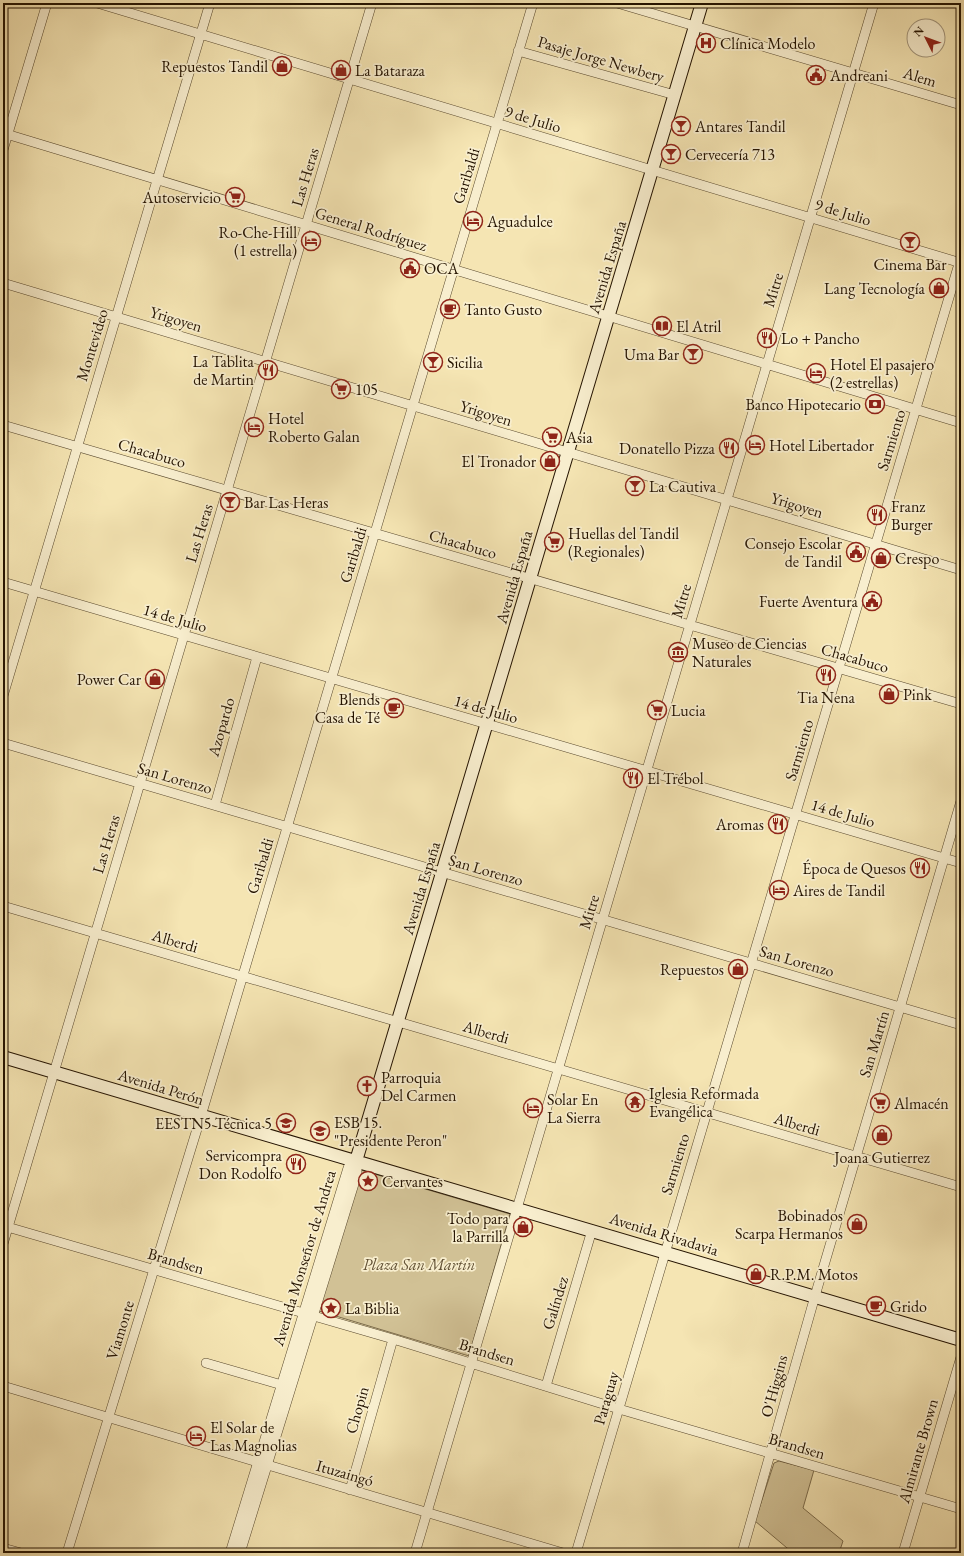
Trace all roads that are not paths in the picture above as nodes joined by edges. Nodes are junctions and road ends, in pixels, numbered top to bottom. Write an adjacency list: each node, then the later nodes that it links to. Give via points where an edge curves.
1 (47, 3): 17 (street)
2 (96, 3): 10 (street, 9 de Julio)
3 (210, 3): 10 (street, Montevideo)
4 (372, 3): 13 (street, Las Heras)
5 (533, 3): 11 (street, Garibaldi)
6 (617, 3): 9 (street, Alem)
7 (702, 3): 9 (main road, Avenida España)
8 (874, 3): 12 (street, Mitre)
9 (695, 26): 12 (street, Alem); 14 (main road, Avenida España)
10 (200, 34): 13 (street, 9 de Julio); 20 (street, Montevideo)
11 (518, 52): 14 (street, Pasaje Jorge Newbery); 16 (street, Garibaldi)
12 (853, 73): 15 (street, Alem); 21 (street, Mitre)
13 (349, 79): 16 (street, 9 de Julio); 22 (street, Las Heras)
14 (675, 95): 19 (main road, Avenida España)
15 (961, 105)
16 (497, 124): 19 (street, 9 de Julio); 24 (street, Garibaldi)
17 (5, 134): 18 (street); 20 (street, General Rodríguez)
18 (3, 150)
19 (652, 170): 21 (street, 9 de Julio); 26 (main road, Avenida España)
20 (157, 180): 22 (street, General Rodríguez); 27 (street, Montevideo)
21 (810, 218): 23 (street, 9 de Julio); 29 (street, Mitre)
22 (306, 225): 24 (street, General Rodríguez); 28 (street, Las Heras)
23 (960, 261): 31 (street, Sarmiento)
24 (453, 270): 26 (street, General Rodríguez); 30 (street, Garibaldi)
25 (3, 283): 27 (street, Yrigoyen)
26 (609, 316): 29 (street, General Rodríguez); 35 (main road, Avenida España)
27 (116, 317): 28 (street, Yrigoyen); 34 (street, Montevideo)
28 (266, 362): 30 (street, Yrigoyen); 36 (street, Las Heras)
29 (767, 364): 31 (street, General Rodríguez); 37 (street, Mitre)
30 (413, 406): 35 (street, Yrigoyen); 38 (street, Garibaldi)
31 (916, 409): 32 (street, General Rodríguez); 39 (street, Sarmiento)
32 (961, 423)
33 (3, 425): 34 (street, Chacabuco)
34 (77, 447): 36 (street, Chacabuco); 43 (street, Montevideo)
35 (567, 453): 37 (street, Yrigoyen); 41 (main road, Avenida España)
36 (227, 491): 38 (street, Chacabuco); 45 (street, Las Heras)
37 (726, 500): 39 (street, Yrigoyen); 44 (street, Mitre)
38 (375, 534): 41 (street, Chacabuco); 49 (street, Garibaldi)
39 (876, 544): 40 (street, Yrigoyen); 47 (street, Sarmiento)
40 (961, 570)
41 (530, 579): 44 (street, Chacabuco); 52 (main road, Avenida España)
42 (3, 582): 43 (street, 14 de Julio)
43 (34, 592): 45 (street, 14 de Julio); 48 (street, Montevideo)
44 (689, 625): 47 (street, Chacabuco); 54 (street, Mitre)
45 (184, 636): 46 (street, 14 de Julio); 55 (street, Las Heras)
46 (257, 657): 49 (street, 14 de Julio); 57 (street, Azopardo)
47 (838, 669): 51 (street, Chacabuco); 58 (street, Sarmiento)
48 (6, 670): 50 (street, Montevideo)
49 (332, 679): 52 (street, 14 de Julio); 59 (street, Garibaldi)
50 (3, 696)
51 (961, 704)
52 (487, 725): 54 (street, 14 de Julio); 62 (main road, Avenida España)
53 (3, 743): 55 (street, San Lorenzo)
54 (646, 771): 58 (street, 14 de Julio); 64 (street, Mitre)
55 (140, 783): 57 (street, San Lorenzo); 65 (street, Las Heras)
56 (961, 801): 60 (street, San Martín)
57 (214, 805): 59 (street, San Lorenzo)
58 (795, 815): 60 (street, 14 de Julio); 66 (street, Sarmiento)
59 (288, 827): 62 (street, San Lorenzo); 67 (street, Garibaldi)
60 (944, 858): 61 (street, 14 de Julio); 68 (street, San Martín)
61 (961, 863)
62 (443, 872): 64 (street, San Lorenzo); 69 (main road, Avenida España)
63 (3, 906): 65 (street, Alberdi)
64 (602, 920): 66 (street, San Lorenzo); 72 (street, Mitre)
65 (96, 933): 67 (street, Alberdi); 73 (street, Las Heras)
66 (751, 964): 68 (street, San Lorenzo); 74 (street, Sarmiento)
67 (243, 977): 69 (street, Alberdi); 75 (street, Garibaldi)
68 (900, 1007): 70 (street, San Lorenzo); 76 (street, San Martín)
69 (398, 1022): 72 (street, Alberdi); 77 (main road, Avenida España)
70 (961, 1025)
71 (3, 1057): 73 (main road, Avenida Perón)
72 (558, 1069): 74 (street, Alberdi); 79 (street, Mitre)
73 (55, 1073): 75 (main road, Avenida Perón); 80 (street, Las Heras)
74 (706, 1113): 76 (street, Alberdi); 83 (street, Sarmiento)
75 (201, 1116): 77 (main road, Avenida Perón); 84 (street, Viamonte)
76 (856, 1156): 78 (street, Alberdi); 85 (street, San Martín)
77 (356, 1161): 79 (main road, Avenida Rivadavia); 86 (street, Avenida Monseñor de Andrea, via 349,1168)
78 (961, 1188)
79 (516, 1207): 81 (main road, Avenida Rivadavia); 91 (street, Mitre)
80 (6, 1226): 82 (street, Las Heras); 84 (street, Brandsen)
81 (592, 1230): 83 (main road, Avenida Rivadavia); 94 (street, Galíndez)
82 (3, 1244)
83 (665, 1252): 85 (main road, Avenida Rivadavia); 95 (street, Paraguay)
84 (154, 1270): 86 (street, Brandsen); 96 (street, Viamonte)
85 (815, 1296): 88 (main road, Avenida Rivadavia); 97 (street, O'Higgins)
86 (308, 1315): 87 (street, Brandsen); 92 (street, Avenida Monseñor de Andrea); 98 (street, Avenida Monseñor de Andrea)
87 (393, 1339): 91 (street, Brandsen); 99 (street, Chopin)
88 (961, 1340)
89 (961, 1357): 100 (street, Almirante Brown)
90 (206, 1363): 92 (street)
91 (472, 1363): 94 (street, Brandsen); 102 (street, Mitre)
92 (282, 1385): 98 (street, Avenida Monseñor de Andrea)
93 (3, 1386): 96 (street, Ituzaingó)
94 (546, 1386): 95 (street, Brandsen)
95 (619, 1409): 97 (street, Brandsen); 110 (street, Paraguay)
96 (109, 1418): 98 (street, Ituzaingó); 105 (street, Viamonte)
97 (771, 1454): 100 (street, Brandsen); 111 (street, O'Higgins)
98 (262, 1464): 99 (street, Ituzaingó); 106 (street, Avenida Monseñor de Andrea); 107 (street, Avenida Monseñor de Andrea)
99 (350, 1490): 102 (street, Ituzaingó)
100 (920, 1497): 101 (street, Brandsen); 112 (street, Almirante Brown)
101 (961, 1509)
102 (428, 1513): 108 (street, Mitre); 109 (street, Ituzaingó)
103 (3, 1548): 104 (street)
104 (21, 1553)
105 (67, 1553)
106 (231, 1553)
107 (239, 1553)
108 (415, 1553)
109 (564, 1553)
110 (576, 1553)
111 (742, 1553)
112 (903, 1553)

